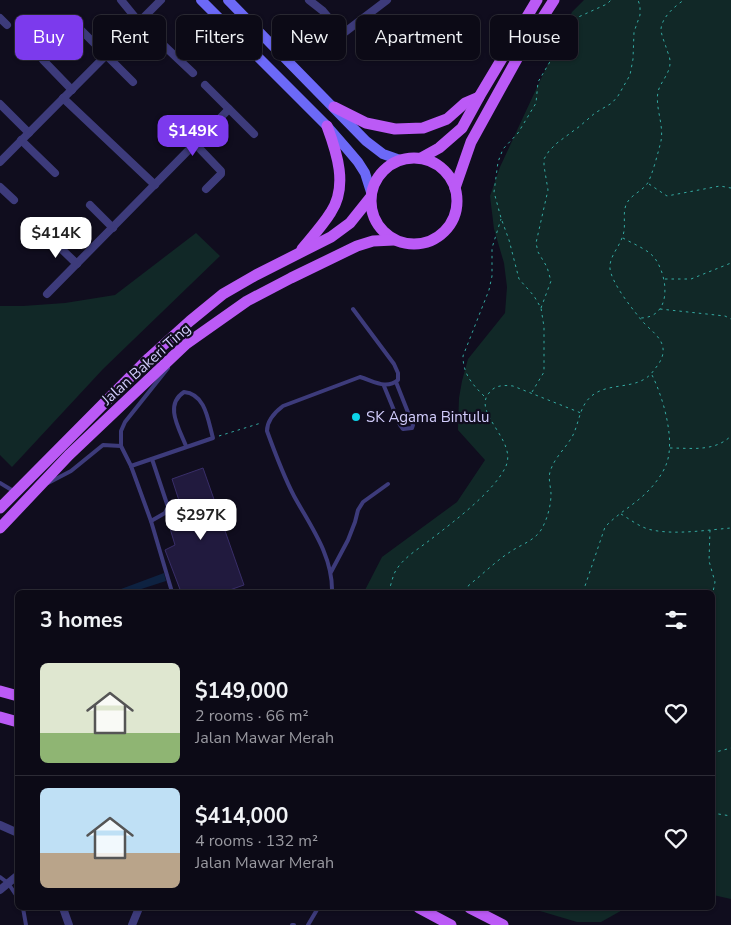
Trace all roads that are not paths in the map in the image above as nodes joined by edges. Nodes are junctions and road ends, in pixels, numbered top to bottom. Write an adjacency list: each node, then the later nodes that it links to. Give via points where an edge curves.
1 (121, 0): 9 (street)
2 (160, 0): 10 (street)
3 (201, 0): 29 (main road)
4 (228, 0): 26 (main road)
5 (309, 0): 6 (street, via 345,32)
6 (387, 0)
7 (537, 0): 23 (main road)
8 (554, 0): 40 (main road, via 523,48 471,142)
9 (133, 15)
10 (146, 15)
11 (0, 18): 12 (street)
12 (7, 25)
13 (83, 32): 14 (street)
14 (93, 42)
15 (166, 48): 19 (street)
16 (43, 60): 22 (street)
17 (101, 60): 22 (street)
18 (111, 60): 20 (street)
19 (193, 73)
20 (133, 82)
21 (205, 85): 27 (street)
22 (72, 90): 24 (street)
23 (479, 97): 26 (main road, via 464,103 447,119 423,128 395,129 366,123); 34 (main road, via 462,128 439,148)
24 (63, 98): 30 (street); 38 (street)
25 (0, 104): 30 (street)
26 (334, 107): 35 (main road, via 366,141 383,154)
27 (229, 110): 31 (street); 33 (street)
28 (178, 126): 33 (street)
29 (327, 126): 42 (main road, via 365,173); 48 (main road, via 340,167 339,192 332,211)
30 (29, 132): 32 (street)
31 (254, 134)
32 (22, 140): 36 (street); 37 (street)
33 (196, 144): 38 (street); 41 (street, via 221,171)
34 (421, 158): 35 (main road); 40 (main road, via 442,168)
35 (400, 160): 42 (main road, via 381,172)
36 (0, 162)
37 (55, 173)
38 (155, 185): 45 (street)
39 (0, 187): 43 (street)
40 (455, 188): 47 (main road, via 454,217 436,239 422,244)
41 (206, 189)
42 (370, 195): 47 (main road, via 375,223); 48 (main road, Jalan Bakeri Ting, via 350,223)
43 (14, 200)
44 (90, 205): 45 (street)
45 (113, 228): 49 (street)
46 (51, 239): 49 (street)
47 (394, 240): 52 (main road, Jalan Bakeri Ting, via 357,246 291,278 247,301)
48 (297, 254): 62 (main road, Jalan Bakeri Ting, via 223,294 190,321)
49 (77, 264): 50 (street)
50 (47, 294)
51 (353, 309): 53 (lane, via 394,364 398,374)
52 (186, 344): 55 (lane, via 125,422); 61 (main road, Jalan Bakeri Ting)
53 (396, 382): 54 (lane); 54 (lane, via 413,424 408,430 400,425)
54 (384, 386): 66 (lane, via 360,377 283,406 269,421 267,431 287,482 320,541)
55 (121, 446): 58 (lane); 61 (lane, via 103,444 71,471)
56 (186, 446): 56 (lane, via 173,404 184,392 190,392 201,402 213,438); 57 (lane)
57 (152, 459): 58 (lane); 64 (lane, via 168,507 165,513)
58 (131, 466): 64 (lane)
59 (0, 484): 62 (lane)
60 (388, 484): 66 (lane, via 362,502 348,540)
61 (36, 489): 65 (main road, Jalan Bakeri Ting)
62 (15, 492): 63 (main road, Jalan Bakeri Ting)
63 (0, 508)
64 (151, 521): 67 (lane)
65 (0, 528)
66 (331, 572): 68 (lane)
67 (171, 590)
68 (332, 590)
69 (0, 691): 70 (main road)
70 (15, 695)
71 (0, 717): 72 (main road)
72 (15, 721)
73 (0, 825): 74 (street)
74 (15, 832)
75 (0, 877): 77 (lane)
76 (15, 877): 77 (street)
77 (8, 883): 78 (street); 79 (lane)
78 (0, 890)
79 (15, 894)
80 (22, 910): 86 (lane)
81 (64, 910): 87 (street)
82 (138, 910): 88 (street)
83 (317, 910): 89 (lane)
84 (423, 910): 90 (main road)
85 (474, 910): 91 (main road)
86 (26, 925)
87 (69, 925)
88 (132, 925)
89 (308, 925)
90 (451, 925)
91 (503, 925)

